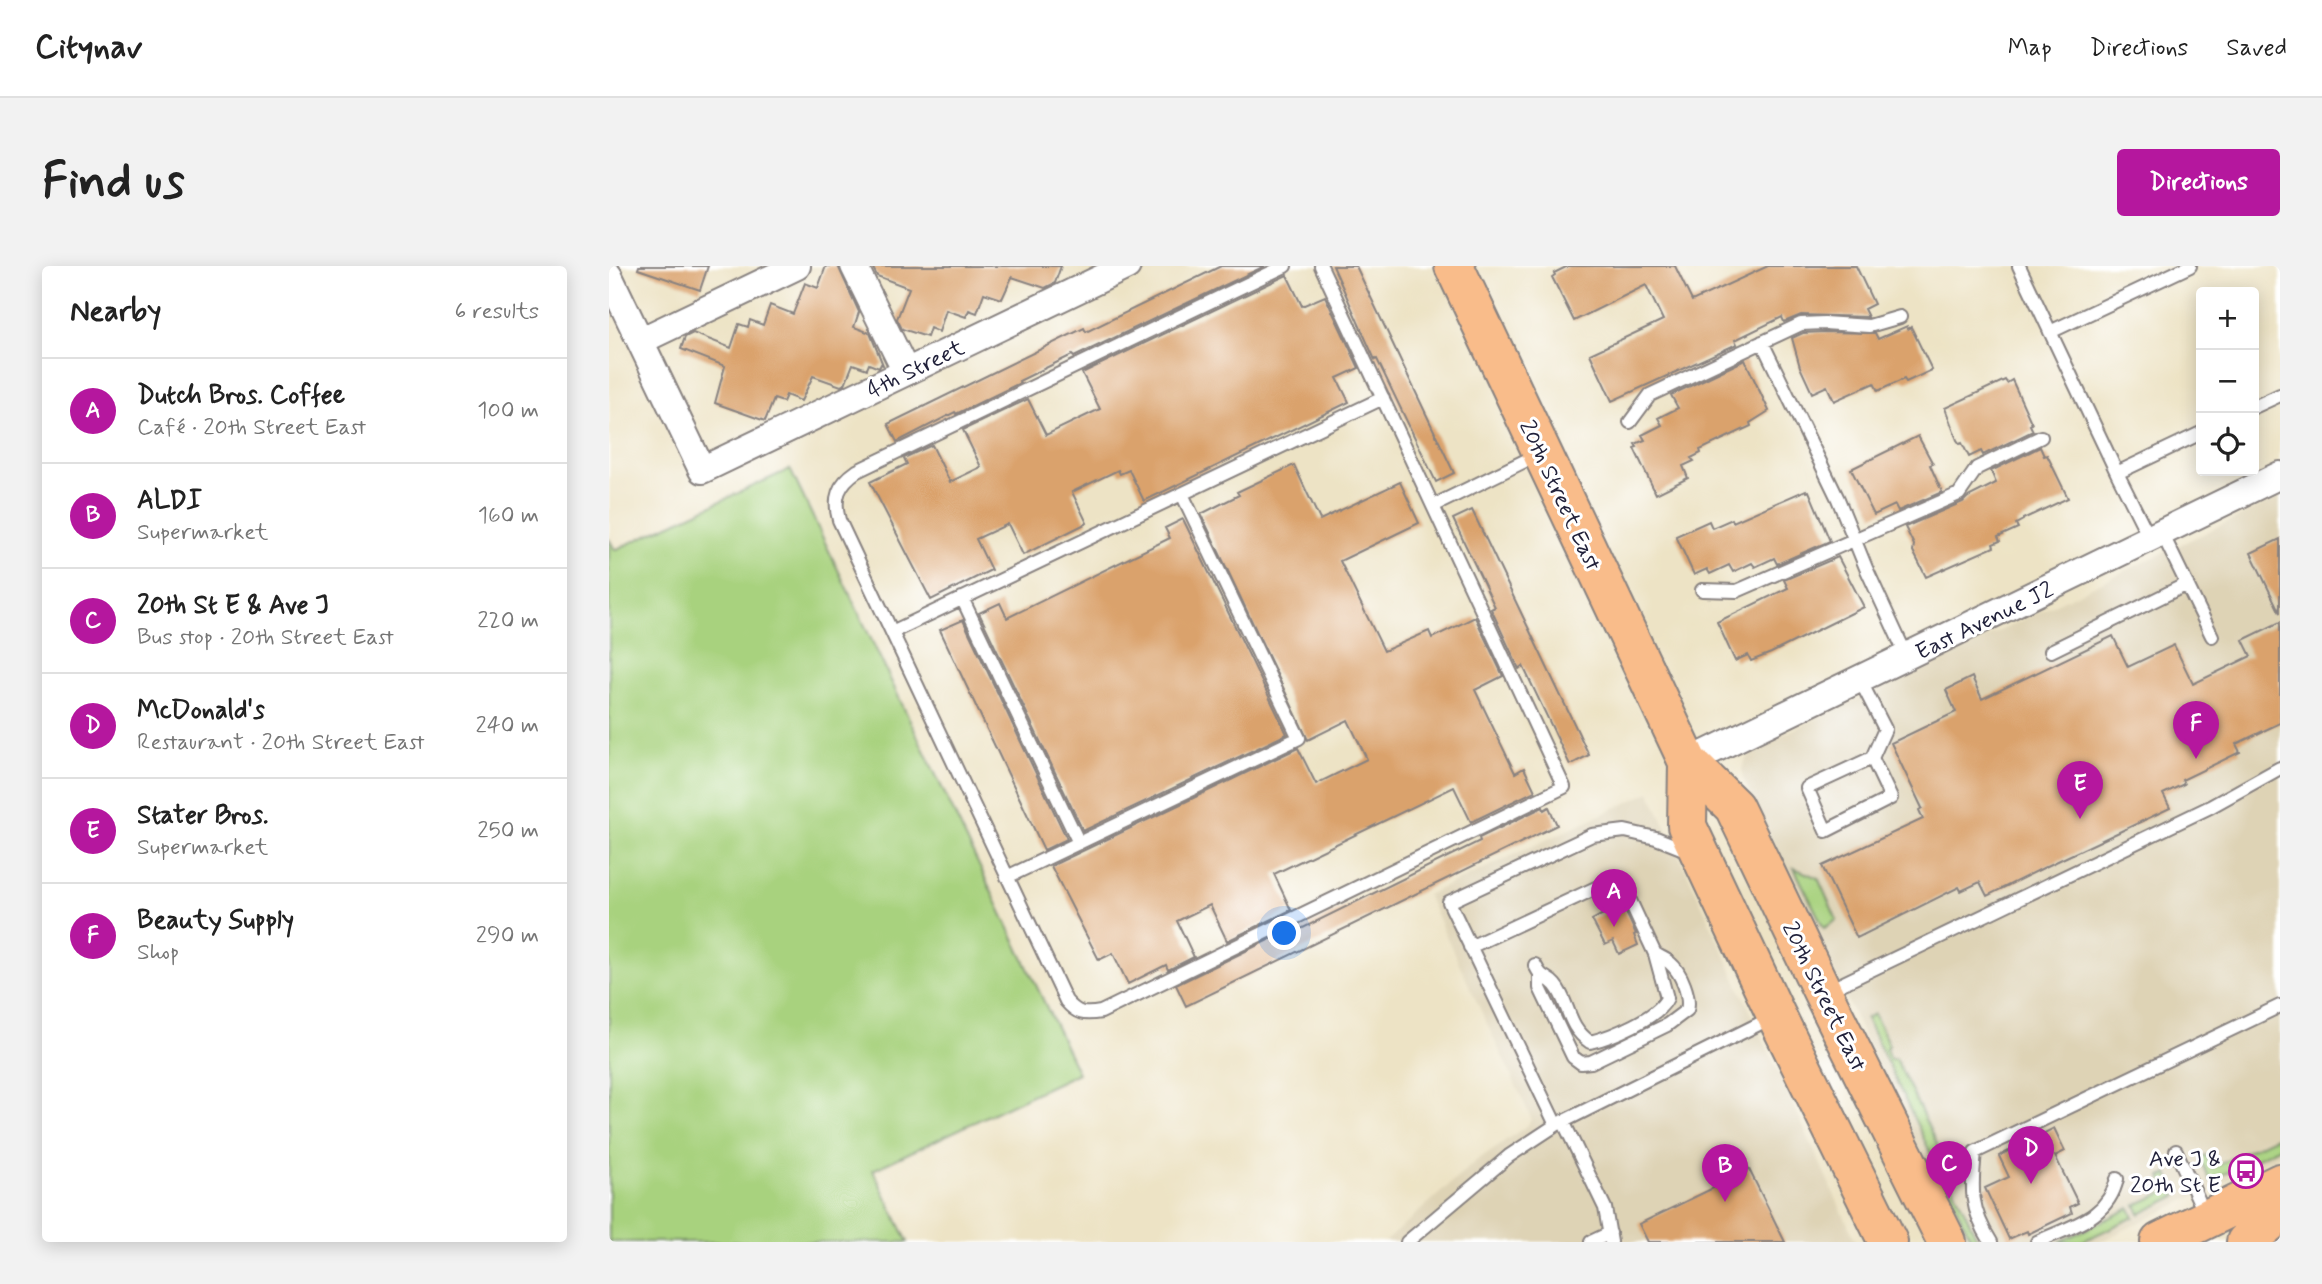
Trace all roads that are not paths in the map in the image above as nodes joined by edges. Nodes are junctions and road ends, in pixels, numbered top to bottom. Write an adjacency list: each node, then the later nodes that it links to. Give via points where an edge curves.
1 (797, 266): 12 (street)
2 (854, 266): 14 (street)
3 (1127, 266): 14 (street, 4th Street)
4 (1285, 266): 31 (lane, via 847,478 836,494 839,520)
5 (1321, 266): 16 (lane)
6 (1454, 266): 21 (main road, 20th Street East)
7 (2019, 266): 11 (lane)
8 (2190, 266): 11 (lane)
9 (609, 276): 12 (street)
10 (1900, 317): 13 (lane, via 1869,326 1801,324)
11 (2050, 332): 22 (lane)
12 (640, 341): 14 (street, 4th Street, via 702,470)
13 (1762, 342): 18 (lane, via 1650,395); 27 (lane)
14 (906, 372)
15 (2280, 395): 17 (lane)
16 (1383, 398): 24 (lane); 25 (lane)
17 (2259, 405)
18 (1630, 422)
19 (2196, 434): 22 (lane)
20 (2041, 437): 27 (lane, via 1977,468 1959,494)
21 (1541, 453): 25 (lane); 37 (main road, 20th Street East)
22 (2117, 473): 26 (lane)
23 (2280, 475): 26 (street, East Avenue J2)
24 (1182, 494): 30 (lane); 39 (lane, via 1299,738)
25 (1433, 506): 41 (lane, via 1564,787 1101,1012 1075,1011 1066,1001)
26 (2156, 536): 28 (lane); 34 (street, East Avenue J2)
27 (1854, 540): 29 (lane, via 1737,591); 34 (lane)
28 (2187, 584): 32 (lane); 33 (lane)
29 (1702, 590)
30 (961, 598): 31 (lane); 39 (lane)
31 (892, 632): 41 (lane)
32 (2212, 636)
33 (2051, 651)
34 (1907, 657): 35 (street, East Avenue J2)
35 (1860, 680): 36 (lane, via 1885,729); 37 (street, East Avenue J2)
36 (1872, 758): 36 (lane, via 1807,789 1826,831 1891,798)
37 (1688, 762): 40 (main road, 20th Street East, via 1687,826); 44 (main road, 20th Street East, via 1734,807)
38 (2280, 768): 44 (lane, via 2210,807)
39 (1079, 843): 41 (lane)
40 (1705, 866): 42 (lane, via 1656,838 1625,831 1592,835 1449,902); 44 (main road, via 1739,891 1787,982 1803,992); 46 (main road, 20th Street East)
41 (1007, 877)
42 (1470, 947): 43 (lane, via 1612,884 1627,894); 47 (lane)
43 (1655, 954): 43 (lane, via 1667,991 1663,1007 1590,1042 1575,1027 1554,985 1538,970 1540,988 1573,1057 1581,1063 1667,1026 1687,1010 1688,995 1678,974)
44 (1823, 993): 58 (main road, 20th Street East)
45 (2280, 1006): 59 (lane, via 1975,1152 1971,1188)
46 (1776, 1016): 47 (lane); 57 (main road, 20th Street East)
47 (1560, 1123): 54 (lane, via 1605,1208); 55 (lane, via 1509,1156)
48 (2176, 1151): 52 (lane)
49 (2117, 1179): 60 (lane, via 2112,1198 2102,1210)
50 (2280, 1183): 52 (main road)
51 (2280, 1213): 62 (main road)
52 (2207, 1219): 61 (main road)
53 (2280, 1227): 62 (main road)
54 (1610, 1238): 56 (lane)
55 (1407, 1242)
56 (1591, 1242)
57 (1888, 1242)
58 (1947, 1242)
59 (1991, 1242)
60 (2038, 1242)
61 (2161, 1242)
62 (2247, 1242)

